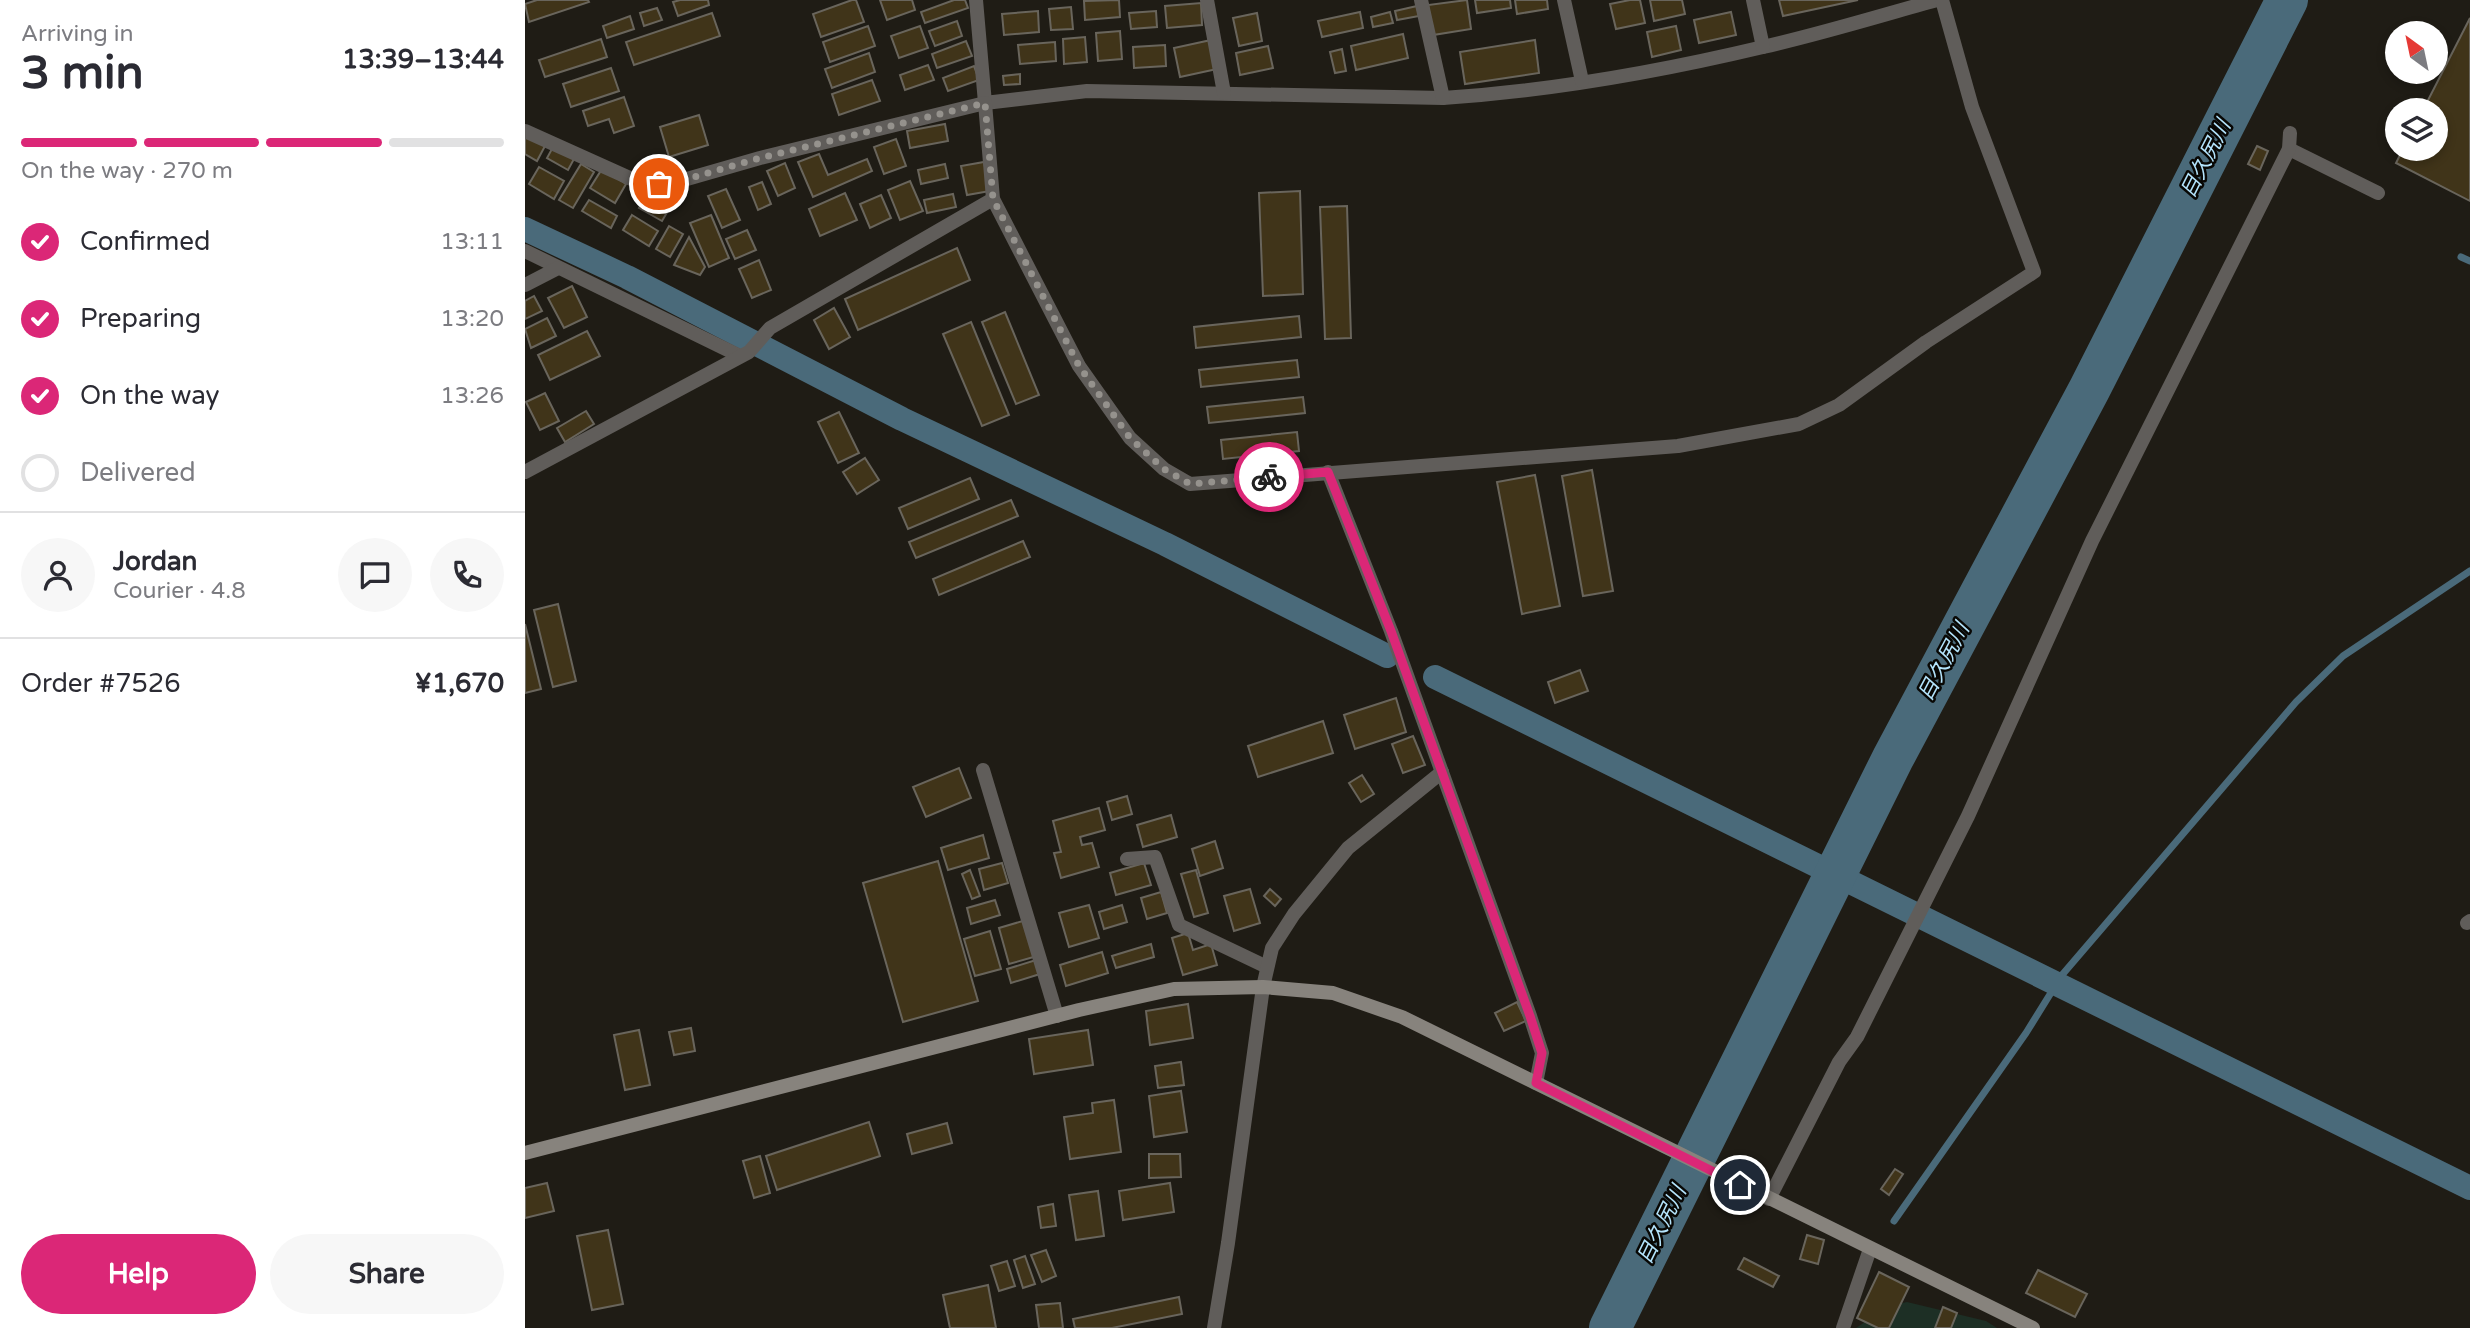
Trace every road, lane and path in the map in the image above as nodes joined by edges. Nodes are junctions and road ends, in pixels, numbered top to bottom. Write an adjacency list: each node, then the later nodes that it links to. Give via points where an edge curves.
1 (976, 0): 11 (street)
2 (1207, 0): 9 (street)
3 (1421, 0): 10 (street)
4 (1564, 0): 8 (street)
5 (1753, 0): 7 (street)
6 (1939, 0): 7 (street); 22 (street, via 1972,107 2034,272 1839,405 1799,424 1678,446)
7 (1763, 47): 8 (street)
8 (1582, 81): 10 (street)
9 (1224, 93): 10 (street); 11 (street, via 1087,91)
10 (1443, 99)
11 (985, 103): 12 (street, via 673,183 645,185); 16 (street)
12 (525, 131)
13 (2290, 133): 14 (street)
14 (2289, 149): 15 (street); 31 (street, via 2092,541 1968,816 1863,1023)
15 (2378, 193)
16 (993, 199): 20 (street, via 770,328); 22 (street, via 1079,366 1130,438 1164,469 1190,484)
17 (525, 251): 18 (street)
18 (558, 268): 19 (street); 20 (street)
19 (525, 285)
20 (744, 354): 21 (street)
21 (525, 472)
22 (1328, 472): 24 (street)
23 (982, 770): 28 (street)
24 (1442, 772): 26 (street, via 1348,848 1272,948); 29 (street, via 1542,1053)
25 (1126, 859): 26 (street, via 1155,857 1179,925)
26 (1267, 967): 27 (street)
27 (1263, 986): 28 (street, via 1174,989); 29 (street, via 1333,993 1402,1017); 33 (street)
28 (1057, 1016): 30 (street)
29 (1536, 1083): 31 (street)
30 (525, 1153)
31 (1765, 1197): 32 (street)
32 (1870, 1249): 34 (street); 35 (street)
33 (1214, 1328)
34 (1843, 1328)
35 (2033, 1328)

